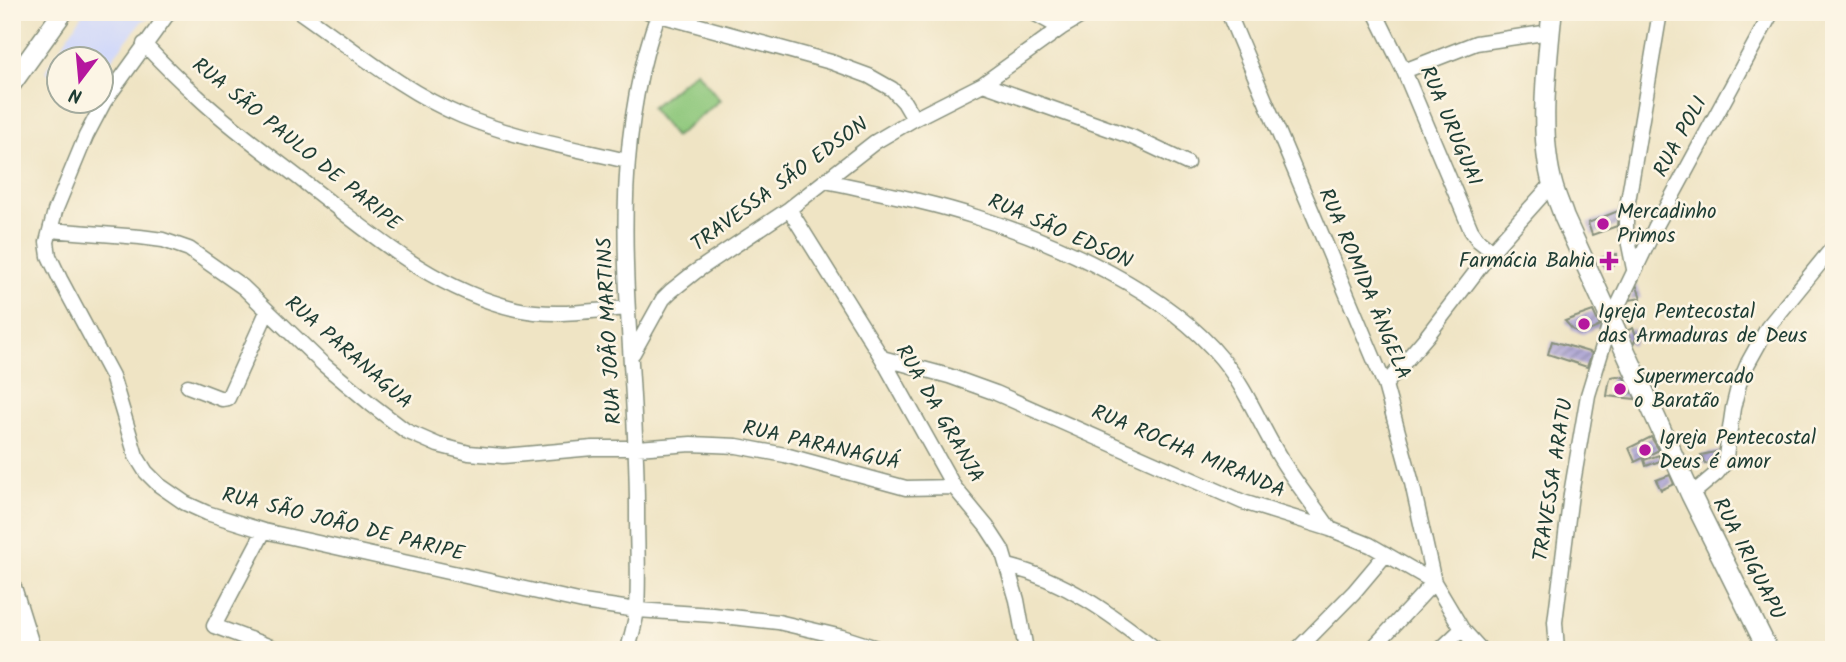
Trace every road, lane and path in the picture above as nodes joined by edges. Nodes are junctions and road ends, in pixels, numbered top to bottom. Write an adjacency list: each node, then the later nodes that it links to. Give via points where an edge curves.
1 (63, 12): 15 (main road)
2 (169, 12): 13 (street)
3 (300, 12): 18 (street, via 426,98 461,116)
4 (1032, 12): 12 (street)
5 (1088, 12): 12 (street, TRAVESSA SÃO EDSON)
6 (1228, 12): 32 (street, RUA ROMIDA ÂNGELA)
7 (1376, 12): 14 (street, RUA URUGUAI)
8 (1660, 12): 26 (street, via 1627,203)
9 (1772, 12): 26 (street, RUA POLI)
10 (655, 13): 17 (street, via 869,76 892,89); 18 (street, RUA JOÃO MARTINS, via 634,102)
11 (1551, 22): 14 (street, via 1476,43); 21 (main road, RUA IRIGUAPU, via 1546,140)
12 (1061, 28): 16 (street, TRAVESSA SÃO EDSON)
13 (144, 44): 23 (street, via 86,136); 27 (street, RUA SÃO PAULO DE PARIPE, via 242,134 429,275 471,296 519,310 560,313)
14 (1404, 71): 25 (street, RUA URUGUAI, via 1471,230)
15 (12, 83)
16 (983, 84): 17 (street, TRAVESSA SÃO EDSON); 19 (street, via 1132,137)
17 (914, 119): 20 (street, TRAVESSA SÃO EDSON, via 875,142)
18 (627, 162): 27 (street, RUA JOÃO MARTINS)
19 (1187, 163)
20 (826, 181): 22 (street, TRAVESSA SÃO EDSON); 37 (street, RUA SÃO EDSON, via 977,217 1089,263 1150,297 1221,358 1283,463)
21 (1552, 184): 25 (street); 29 (main road, RUA IRIGUAPU)
22 (789, 209): 30 (street, TRAVESSA SÃO EDSON, via 671,291); 31 (street, RUA DA GRANJA)
23 (50, 230): 28 (street, RUA PARANAGUA, via 163,240 189,249 243,287); 38 (street, RUA SÃO JOÃO DE PARIPE, via 49,256 112,376 136,456 146,472 185,503)
24 (1834, 246): 36 (street, via 1768,327 1740,384 1725,463)
25 (1492, 251): 32 (street)
26 (1633, 269): 29 (street, RUA POLI)
27 (627, 308): 30 (street, RUA JOÃO MARTINS)
28 (268, 312): 33 (street, via 228,398); 34 (street, RUA PARANAGUA, via 372,405 406,430 438,445 503,456)
29 (1611, 320): 36 (main road, RUA IRIGUAPU); 55 (street, TRAVESSA ARATU, via 1588,395 1571,494 1555,622)
30 (632, 354): 34 (street, RUA JOÃO MARTINS)
31 (883, 358): 35 (street, RUA DA GRANJA); 37 (street, RUA ROCHA MIRANDA, via 985,389 1243,502)
32 (1385, 385): 41 (street, RUA ROMIDA ÂNGELA)
33 (188, 386)
34 (638, 448): 35 (street, RUA PARANAGUÁ, via 737,446 906,488); 43 (street, RUA JOÃO MARTINS)
35 (954, 487): 40 (street, RUA DA GRANJA, via 987,527)
36 (1691, 495): 56 (main road, RUA IRIGUAPU)
37 (1331, 529): 39 (street, RUA ROCHA MIRANDA)
38 (264, 531): 43 (street, RUA SÃO JOÃO DE PARIPE, via 481,581); 46 (street, via 214,626)
39 (1386, 554): 41 (street, RUA ROCHA MIRANDA); 51 (street)
40 (1008, 566): 49 (street, RUA DA GRANJA); 50 (street, via 1071,589)
41 (1434, 582): 44 (street, RUA ROCHA MIRANDA); 52 (street)
42 (12, 589): 45 (main road)
43 (637, 610): 47 (street, RUA JOÃO MARTINS); 48 (street, RUA SÃO JOÃO DE PARIPE, via 778,622)
44 (1462, 629): 53 (street); 54 (street, RUA ROCHA MIRANDA)
45 (31, 650)
46 (279, 650)
47 (628, 650)
48 (883, 650)
49 (1026, 650)
50 (1157, 650)
51 (1297, 650)
52 (1371, 650)
53 (1440, 650)
54 (1480, 650)
55 (1557, 650)
56 (1768, 650)

